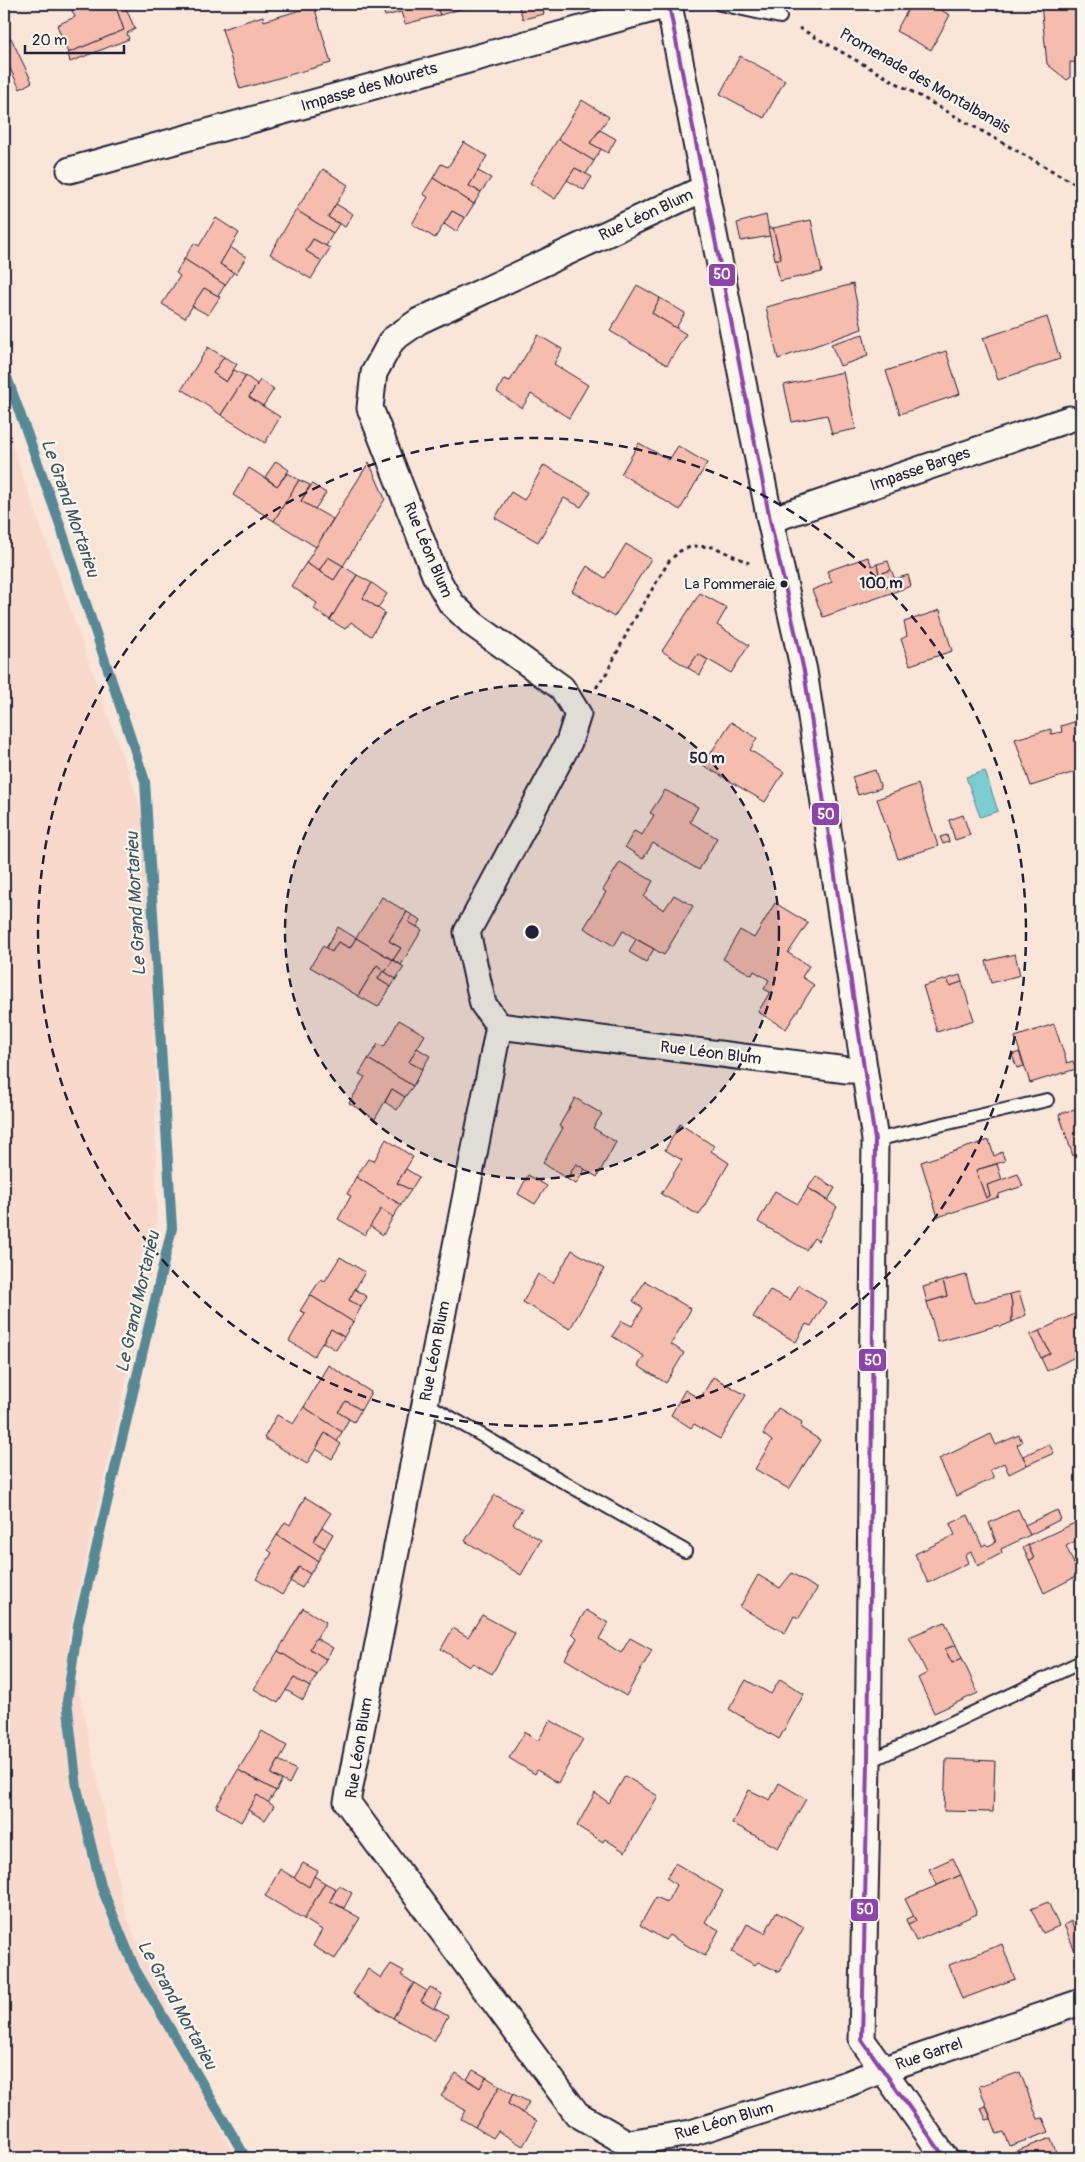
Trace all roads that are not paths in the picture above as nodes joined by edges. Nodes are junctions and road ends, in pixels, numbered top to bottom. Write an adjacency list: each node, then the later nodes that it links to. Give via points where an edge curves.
1 (670, 4): 4 (street, Impasse des Mourets); 5 (street, Rue Garrel)
2 (720, 4): 3 (lane)
3 (780, 17)
4 (70, 170)
5 (705, 188): 7 (street, Rue Garrel); 8 (street, Rue Léon Blum, via 419,321 392,340 374,373 370,408 435,574 450,603 473,624 562,688 578,714 569,742 467,932 483,1004)
6 (1069, 419): 7 (street, Impasse Barges)
7 (770, 520): 9 (street, Rue Garrel, via 804,671)
8 (499, 1026): 9 (street, Rue Léon Blum); 12 (street, Rue Léon Blum)
9 (864, 1070): 11 (street, Rue Garrel)
10 (1047, 1100): 11 (lane)
11 (875, 1140): 15 (street, Rue Garrel)
12 (425, 1403): 13 (lane); 17 (street, Rue Léon Blum, via 347,1802 577,2114 627,2143 691,2133 848,2084)
13 (685, 1551)
14 (1081, 1662): 15 (lane)
15 (868, 1762): 17 (street, Rue Garrel, via 862,2040)
16 (1081, 2002): 17 (street, Rue Garrel)
17 (882, 2070): 18 (street)
18 (945, 2158)

